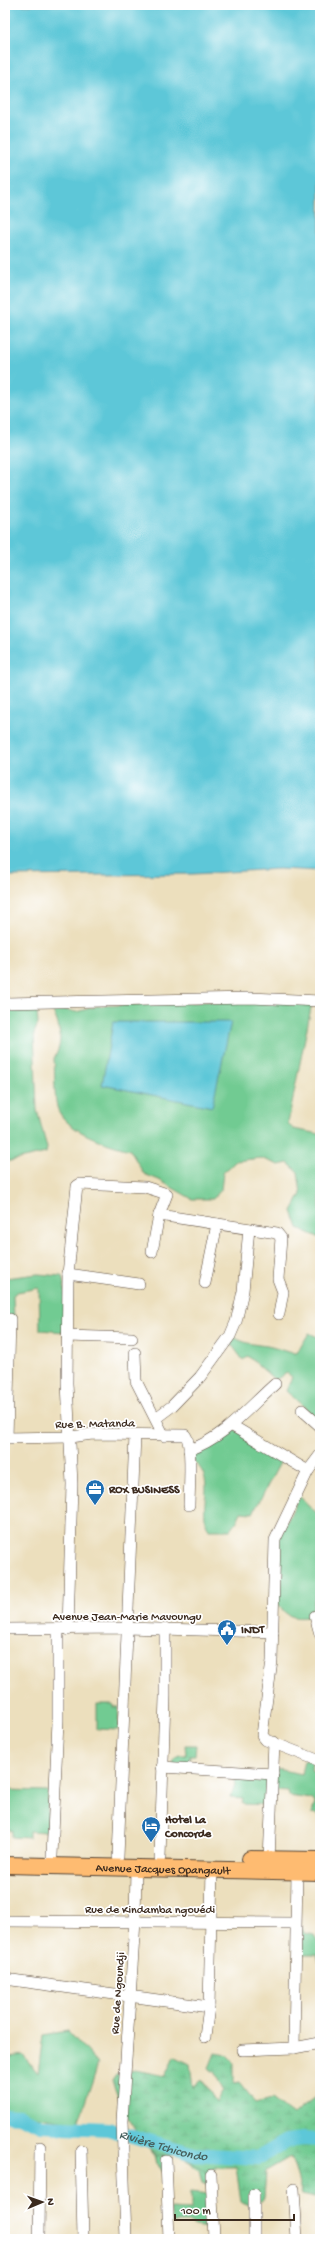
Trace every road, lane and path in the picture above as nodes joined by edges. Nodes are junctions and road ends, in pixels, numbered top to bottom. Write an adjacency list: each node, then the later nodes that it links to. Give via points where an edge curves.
1 (320, 1001): 2 (street, via 250,998)
2 (5, 1003)
3 (159, 1215): 4 (street); 6 (street); 7 (street, via 167,1194 145,1187 80,1184 77,1186)
4 (217, 1224): 5 (street); 8 (street)
5 (249, 1229): 10 (street, via 279,1235 278,1279 284,1292); 17 (street, via 243,1291 230,1336 200,1377 172,1406)
6 (152, 1252)
7 (68, 1274): 9 (street); 12 (street)
8 (205, 1283)
9 (139, 1284)
10 (279, 1314)
11 (10, 1319): 23 (street)
12 (67, 1336): 13 (street); 22 (street)
13 (132, 1338)
14 (135, 1353): 17 (street, via 136,1381)
15 (276, 1384): 18 (street)
16 (302, 1410): 19 (street)
17 (156, 1418): 21 (street)
18 (231, 1425): 24 (street, via 205,1444); 26 (street)
19 (320, 1426)
20 (135, 1435): 21 (street, Rue B. Matanda); 22 (street, Rue B. Matanda, via 92,1434); 29 (street)
21 (164, 1436): 24 (street, Rue B. Matanda, via 185,1435)
22 (71, 1437): 23 (street, Rue B. Matanda); 32 (street)
23 (6, 1438)
24 (189, 1450): 27 (street)
25 (320, 1455): 26 (street)
26 (308, 1472): 33 (street, via 276,1533)
27 (189, 1505)
28 (315, 1616): 34 (street)
29 (125, 1628): 30 (street, Avenue Jean-Marie Mavoungu); 32 (street, Avenue Jean-Marie Mavoungu); 41 (street)
30 (165, 1628): 33 (street, Avenue Jean-Marie Mavoungu); 37 (street)
31 (5, 1629): 32 (street, Avenue Jean-Marie Mavoungu)
32 (63, 1630): 40 (street)
33 (273, 1632): 35 (street, via 262,1735 266,1740)
34 (320, 1634)
35 (274, 1742): 36 (street); 38 (street)
36 (320, 1760)
37 (162, 1767): 38 (street); 42 (street)
38 (274, 1774): 43 (street)
39 (5, 1854): 40 (highway, Avenue Jacques Opangault)
40 (52, 1856): 41 (highway, Avenue Jacques Opangault)
41 (118, 1857): 42 (highway, Avenue Jacques Opangault)
42 (160, 1858): 43 (highway, Avenue Jacques Opangault)
43 (269, 1860): 44 (highway, Avenue Jacques Opangault)
44 (320, 1860)
45 (5, 1865): 46 (highway, Avenue Jacques Opangault)
46 (136, 1867): 47 (highway, Avenue Jacques Opangault); 51 (street, Rue de Ngoundji)
47 (212, 1869): 48 (highway, Avenue Jacques Opangault); 52 (street)
48 (297, 1872): 49 (highway, Avenue Jacques Opangault); 53 (street)
49 (320, 1872)
50 (5, 1921): 51 (street, Rue de Kindamba ngouédi)
51 (135, 1921): 52 (street, Rue de Kindamba ngouédi); 55 (street, Rue de Ngoundji)
52 (211, 1922): 53 (street, Rue de Kindamba ngouédi); 56 (street)
53 (296, 1923): 59 (street)
54 (5, 1979): 55 (street)
55 (129, 1998): 56 (street); 69 (street, Rue de Ngoundji, via 122,2121)
56 (208, 2007): 57 (street)
57 (205, 2037)
58 (320, 2043): 59 (street)
59 (294, 2048): 60 (street)
60 (242, 2050)
61 (40, 2147): 67 (street)
62 (81, 2150): 68 (street)
63 (166, 2160): 70 (street)
64 (212, 2175): 71 (street)
65 (294, 2189): 73 (street)
66 (254, 2194): 72 (street)
67 (39, 2239)
68 (83, 2239)
69 (126, 2239)
70 (169, 2239)
71 (214, 2239)
72 (254, 2239)
73 (297, 2239)

